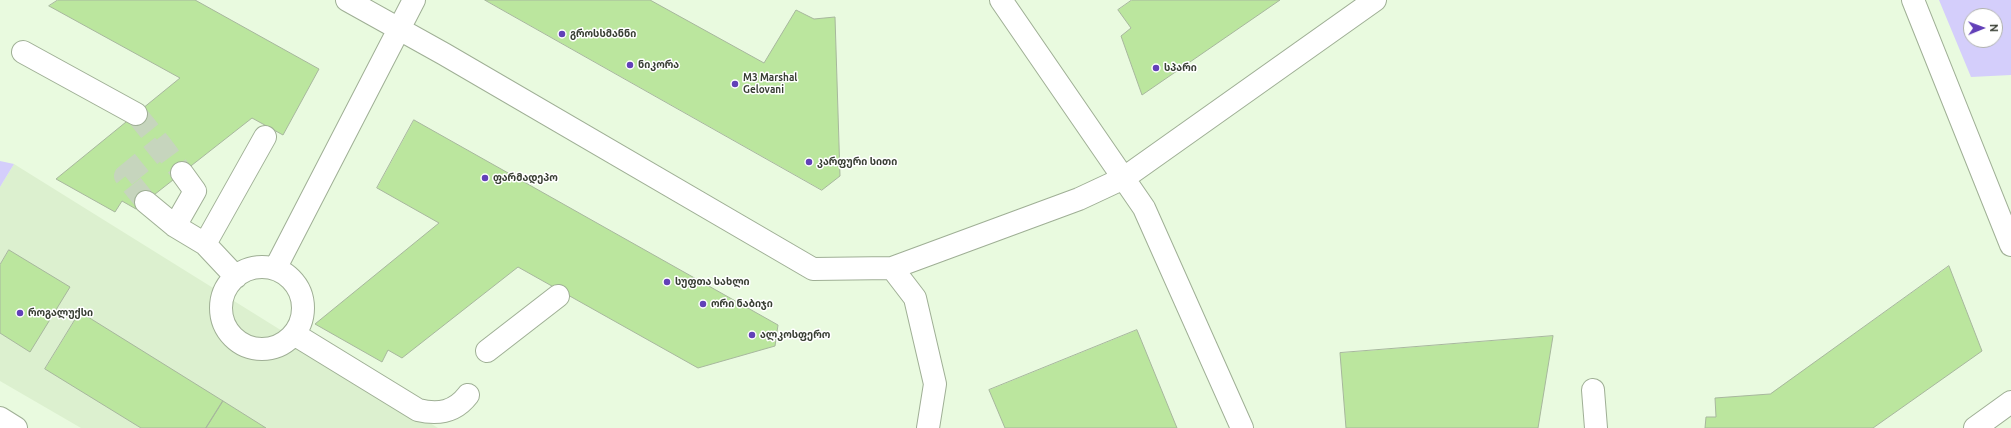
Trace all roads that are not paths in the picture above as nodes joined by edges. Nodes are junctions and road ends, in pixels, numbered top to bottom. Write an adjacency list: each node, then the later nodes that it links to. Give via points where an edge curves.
1 (347, 0): 6 (street)
2 (414, 0): 6 (street)
3 (1002, 0): 11 (street)
4 (1375, 0): 11 (street)
5 (1912, 0): 15 (street)
6 (398, 29): 16 (street, via 813,269); 17 (street)
7 (23, 52): 8 (street)
8 (136, 114)
9 (265, 137): 14 (street)
10 (182, 173): 13 (street, via 196,191)
11 (1124, 178): 16 (street, via 1079,199); 28 (street, via 1144,208)
12 (146, 202): 13 (street)
13 (175, 226): 14 (street)
14 (205, 244): 18 (street)
15 (2011, 245)
16 (892, 268): 27 (street, via 915,298 935,384)
17 (275, 269): 18 (street, via 254,268); 20 (street, via 295,284 301,296 303,309)
18 (236, 276): 20 (street, via 224,293 221,314 224,324 237,341 246,346 267,349 286,341)
19 (558, 296): 21 (street)
20 (294, 334): 23 (street, via 418,410 436,414 446,411 462,403)
21 (487, 351)
22 (1593, 390): 29 (street)
23 (468, 395)
24 (2011, 402): 30 (street)
25 (0, 418): 26 (street)
26 (16, 428)
27 (928, 428)
28 (1242, 428)
29 (1596, 428)
30 (1975, 428)

